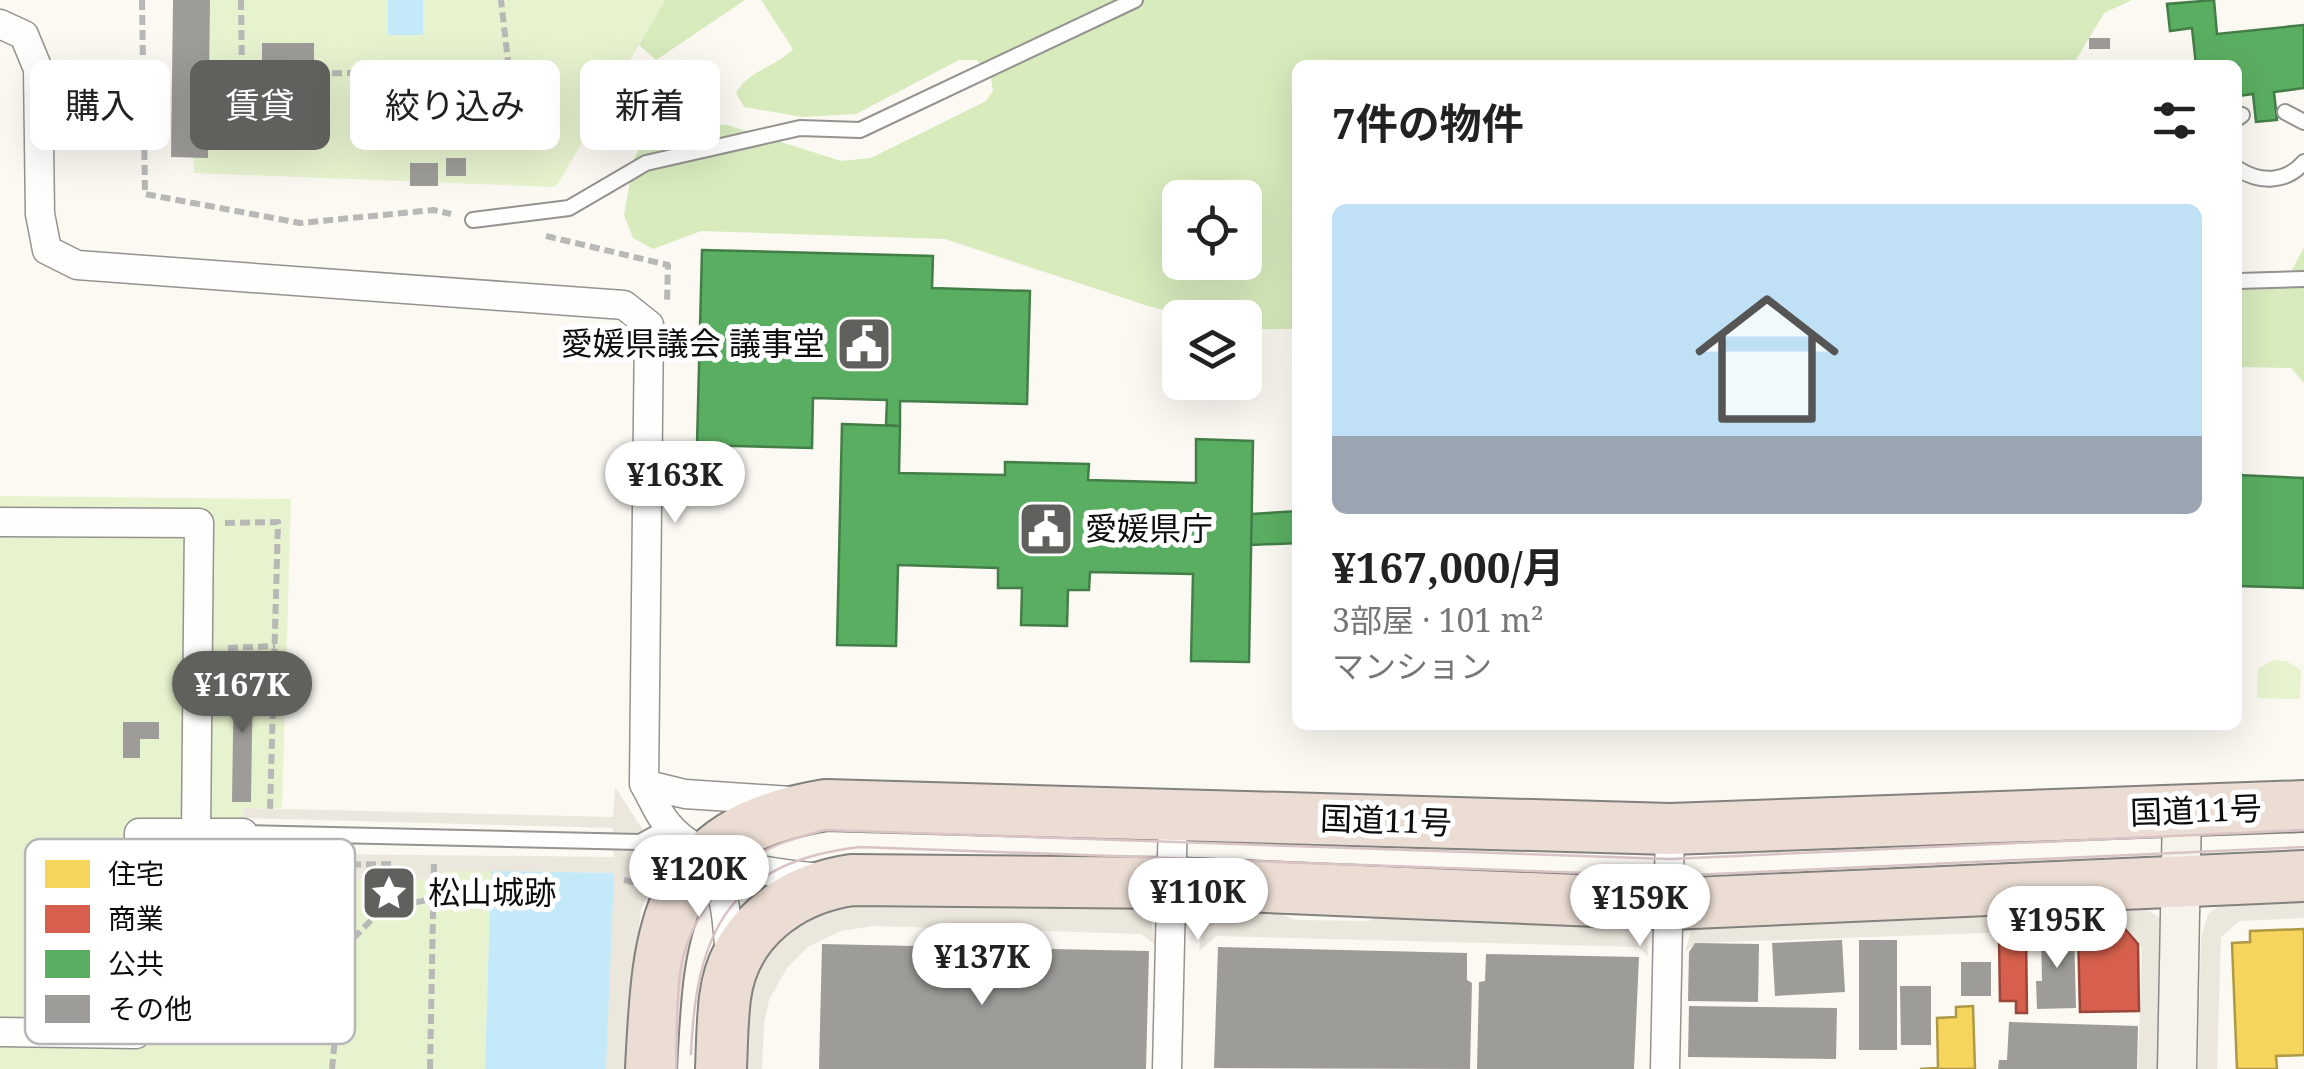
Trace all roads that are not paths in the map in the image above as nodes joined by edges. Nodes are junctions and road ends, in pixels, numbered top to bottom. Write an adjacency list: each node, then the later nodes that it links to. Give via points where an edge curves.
1 (1135, 0): 7 (lane, via 860,130 800,128 646,163 569,208)
2 (0, 24): 11 (street, via 24,35 38,69 40,214 47,250 77,265 624,305 648,325)
3 (2285, 112): 4 (lane)
4 (2304, 122)
5 (2304, 162): 6 (lane, via 2281,179)
6 (2242, 172)
7 (474, 220)
8 (2304, 279): 9 (lane)
9 (2242, 281)
10 (0, 522): 18 (street, via 198,523)
11 (644, 784): 12 (street, via 684,794); 16 (street)
12 (826, 804): 15 (highway, 国道11号); 21 (highway, 国道11号, via 766,820)
13 (2304, 806): 14 (highway, 国道11号)
14 (2182, 812): 17 (highway, 国道11号); 24 (street)
15 (1173, 815): 17 (highway, 国道11号); 25 (street)
16 (669, 826): 19 (lane, via 640,842); 21 (street)
17 (1670, 829): 26 (street)
18 (196, 833): 19 (street); 20 (street, via 138,833)
19 (243, 833)
20 (138, 839)
21 (710, 856): 23 (street, via 778,875); 27 (street, via 728,914); 30 (highway, 国道11号, via 674,900 666,928)
22 (2304, 876): 24 (highway)
23 (852, 880): 25 (highway); 27 (highway, via 807,891 773,912 752,933)
24 (2183, 882): 26 (highway); 34 (street)
25 (1171, 883): 26 (highway); 32 (street)
26 (1670, 904): 33 (street)
27 (730, 974): 31 (highway)
28 (0, 1032): 29 (street)
29 (25, 1032)
30 (651, 1069)
31 (721, 1069)
32 (1167, 1069)
33 (1664, 1069)
34 (2176, 1069)

